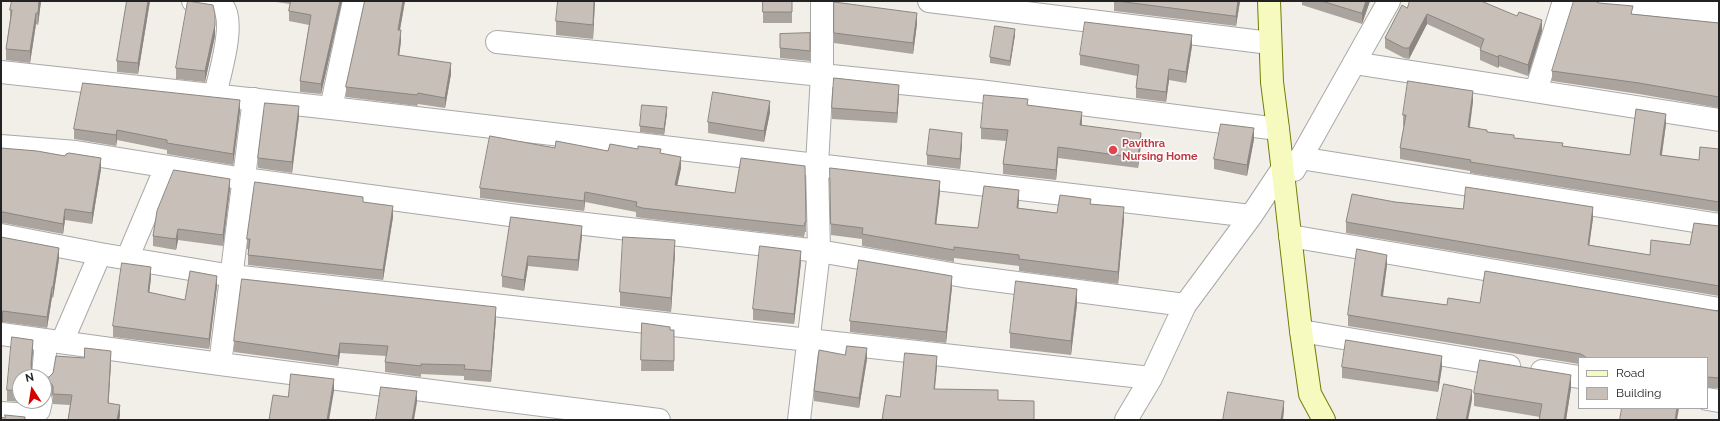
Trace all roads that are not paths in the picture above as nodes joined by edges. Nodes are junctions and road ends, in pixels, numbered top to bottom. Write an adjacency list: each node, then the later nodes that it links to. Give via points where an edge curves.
1 (193, 1): 16 (street, via 215,3 223,7 226,13 228,33)
2 (354, 1): 18 (street)
3 (822, 1): 14 (street)
4 (928, 1): 11 (street)
5 (1269, 1): 11 (street)
6 (1389, 1): 12 (street)
7 (1564, 1): 15 (street)
8 (1601, 1): 9 (street)
9 (1719, 12)
10 (497, 42): 14 (street)
11 (1270, 43): 20 (street)
12 (1354, 63): 15 (street); 24 (street)
13 (1, 72): 16 (street)
14 (822, 74): 20 (street); 22 (street)
15 (1536, 91): 19 (street)
16 (215, 95): 17 (street)
17 (254, 99): 18 (street); 25 (street)
18 (331, 108): 22 (street)
19 (1719, 120)
20 (1278, 129): 24 (street)
21 (1, 146): 23 (street, via 76,152)
22 (817, 165): 26 (street); 30 (street)
23 (166, 167): 25 (street); 32 (street)
24 (1289, 171): 26 (street); 27 (street); 29 (street)
25 (244, 179): 30 (street, via 533,218); 33 (street)
26 (1251, 216): 34 (street)
27 (1719, 226)
28 (1, 235): 31 (street)
29 (1290, 236): 35 (street); 36 (street)
30 (819, 251): 34 (street, via 963,276); 38 (street)
31 (100, 254): 32 (street); 39 (street)
32 (127, 258): 33 (street)
33 (232, 276): 38 (street); 40 (street)
34 (1185, 305): 43 (street)
35 (1719, 309)
36 (1301, 331): 42 (street); 51 (street, via 1310,394)
37 (1, 334): 39 (street)
38 (808, 339): 43 (street); 49 (street)
39 (54, 341): 40 (street); 41 (street)
40 (220, 364): 48 (street)
41 (45, 369)
42 (1578, 377)
43 (1151, 378): 50 (street)
44 (1708, 399): 45 (street)
45 (1719, 401)
46 (39, 409): 47 (street, via 30,415)
47 (1, 413)
48 (659, 420)
49 (799, 420)
50 (1126, 420)
51 (1324, 420)

